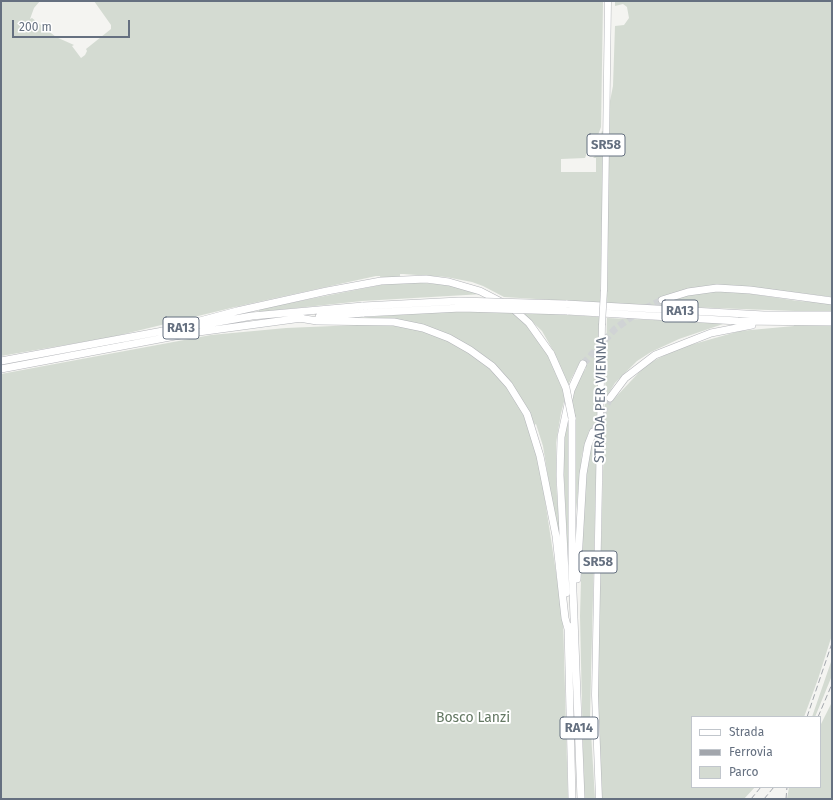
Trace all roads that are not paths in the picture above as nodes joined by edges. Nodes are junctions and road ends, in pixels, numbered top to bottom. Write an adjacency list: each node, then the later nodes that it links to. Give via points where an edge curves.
1 (608, 1): 21 (main road, STRADA PER VIENNA / SR58, bridge, via 595,695)
2 (662, 300): 3 (highway, via 688,292 717,288)
3 (832, 300)
4 (567, 307): 5 (highway, RA13, bridge, via 459,301); 8 (highway, RA13); 10 (highway, RA13)
5 (363, 310): 7 (highway, RA13); 11 (highway, RA13, via 252,316)
6 (832, 315): 8 (highway, RA13)
7 (299, 318): 14 (highway, RA13, via 191,333); 18 (highway, via 317,321 394,322 437,333 470,350 492,366 510,385 527,414 540,456 556,536)
8 (794, 319): 9 (highway, RA13); 10 (highway, RA13)
9 (832, 322)
10 (778, 323): 15 (highway, via 724,329 669,348 633,370)
11 (159, 332): 12 (highway, RA13); 17 (highway, bridge, via 237,311 381,281 426,279 469,287 511,307 540,336 566,388 572,418 572,566)
12 (1, 361)
13 (584, 364): 18 (highway, via 571,390 561,437)
14 (1, 369)
15 (610, 398)
16 (593, 432): 17 (highway, via 585,459 581,490)
17 (575, 619): 20 (highway, RA14)
18 (568, 629): 19 (highway, RA14)
19 (572, 799)
20 (581, 799)
21 (599, 799)

